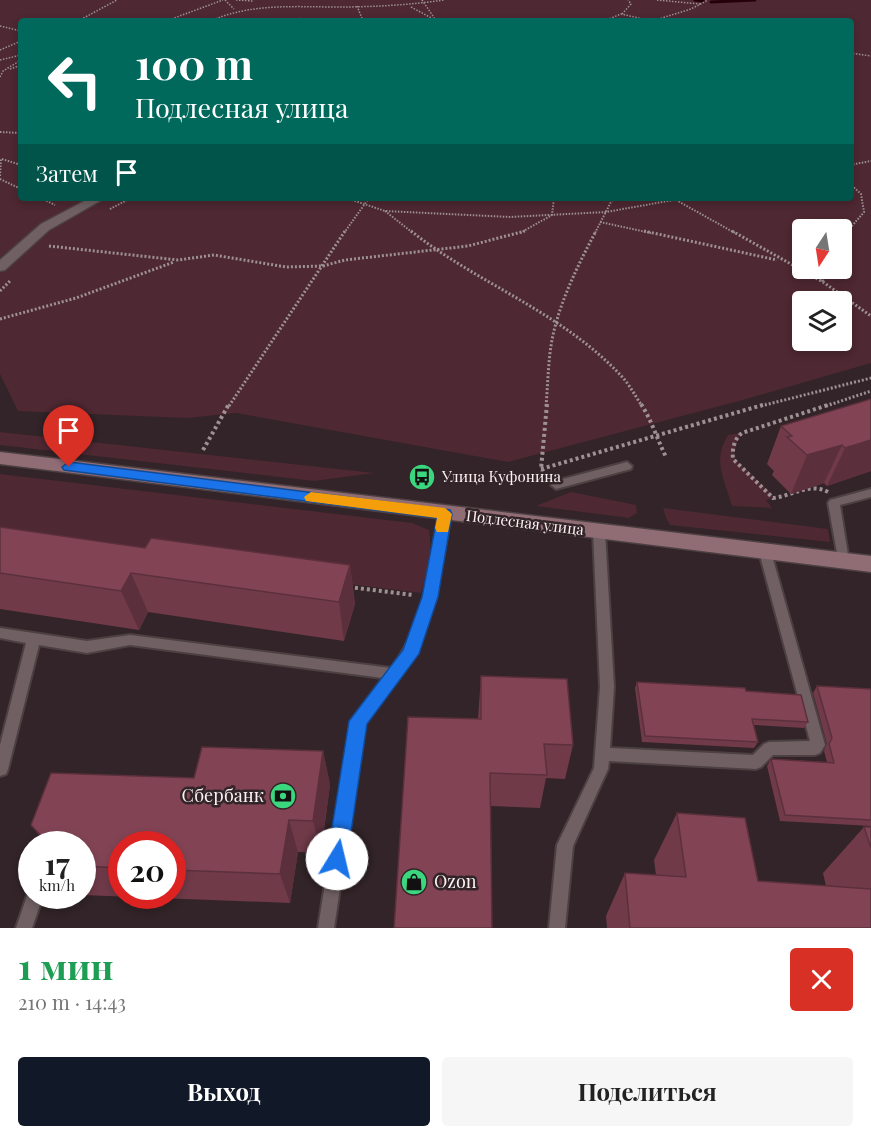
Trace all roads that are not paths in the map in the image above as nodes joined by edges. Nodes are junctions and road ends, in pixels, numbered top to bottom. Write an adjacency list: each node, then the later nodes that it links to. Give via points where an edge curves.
1 (93, 201): 2 (street, via 45,227)
2 (0, 267)
3 (0, 459): 7 (main road, Подлесная улица)
4 (627, 466): 5 (lane)
5 (556, 485)
6 (871, 493): 10 (lane, via 834,503)
7 (445, 514): 8 (main road, Подлесная улица); 14 (lane, via 430,597 410,654)
8 (599, 532): 9 (main road, Подлесная улица); 15 (lane, via 598,604 607,687)
9 (765, 552): 10 (main road, Подлесная улица); 15 (lane, via 818,745 769,749 756,762)
10 (843, 561): 11 (main road, Подлесная улица)
11 (871, 564)
12 (0, 633): 13 (lane)
13 (34, 638): 14 (lane, via 87,647 130,640); 16 (lane)
14 (394, 674): 19 (lane, via 358,721)
15 (602, 754): 20 (lane, via 601,769 565,844)
16 (0, 771)
17 (31, 909): 18 (lane)
18 (24, 928)
19 (326, 928)
20 (557, 928)

